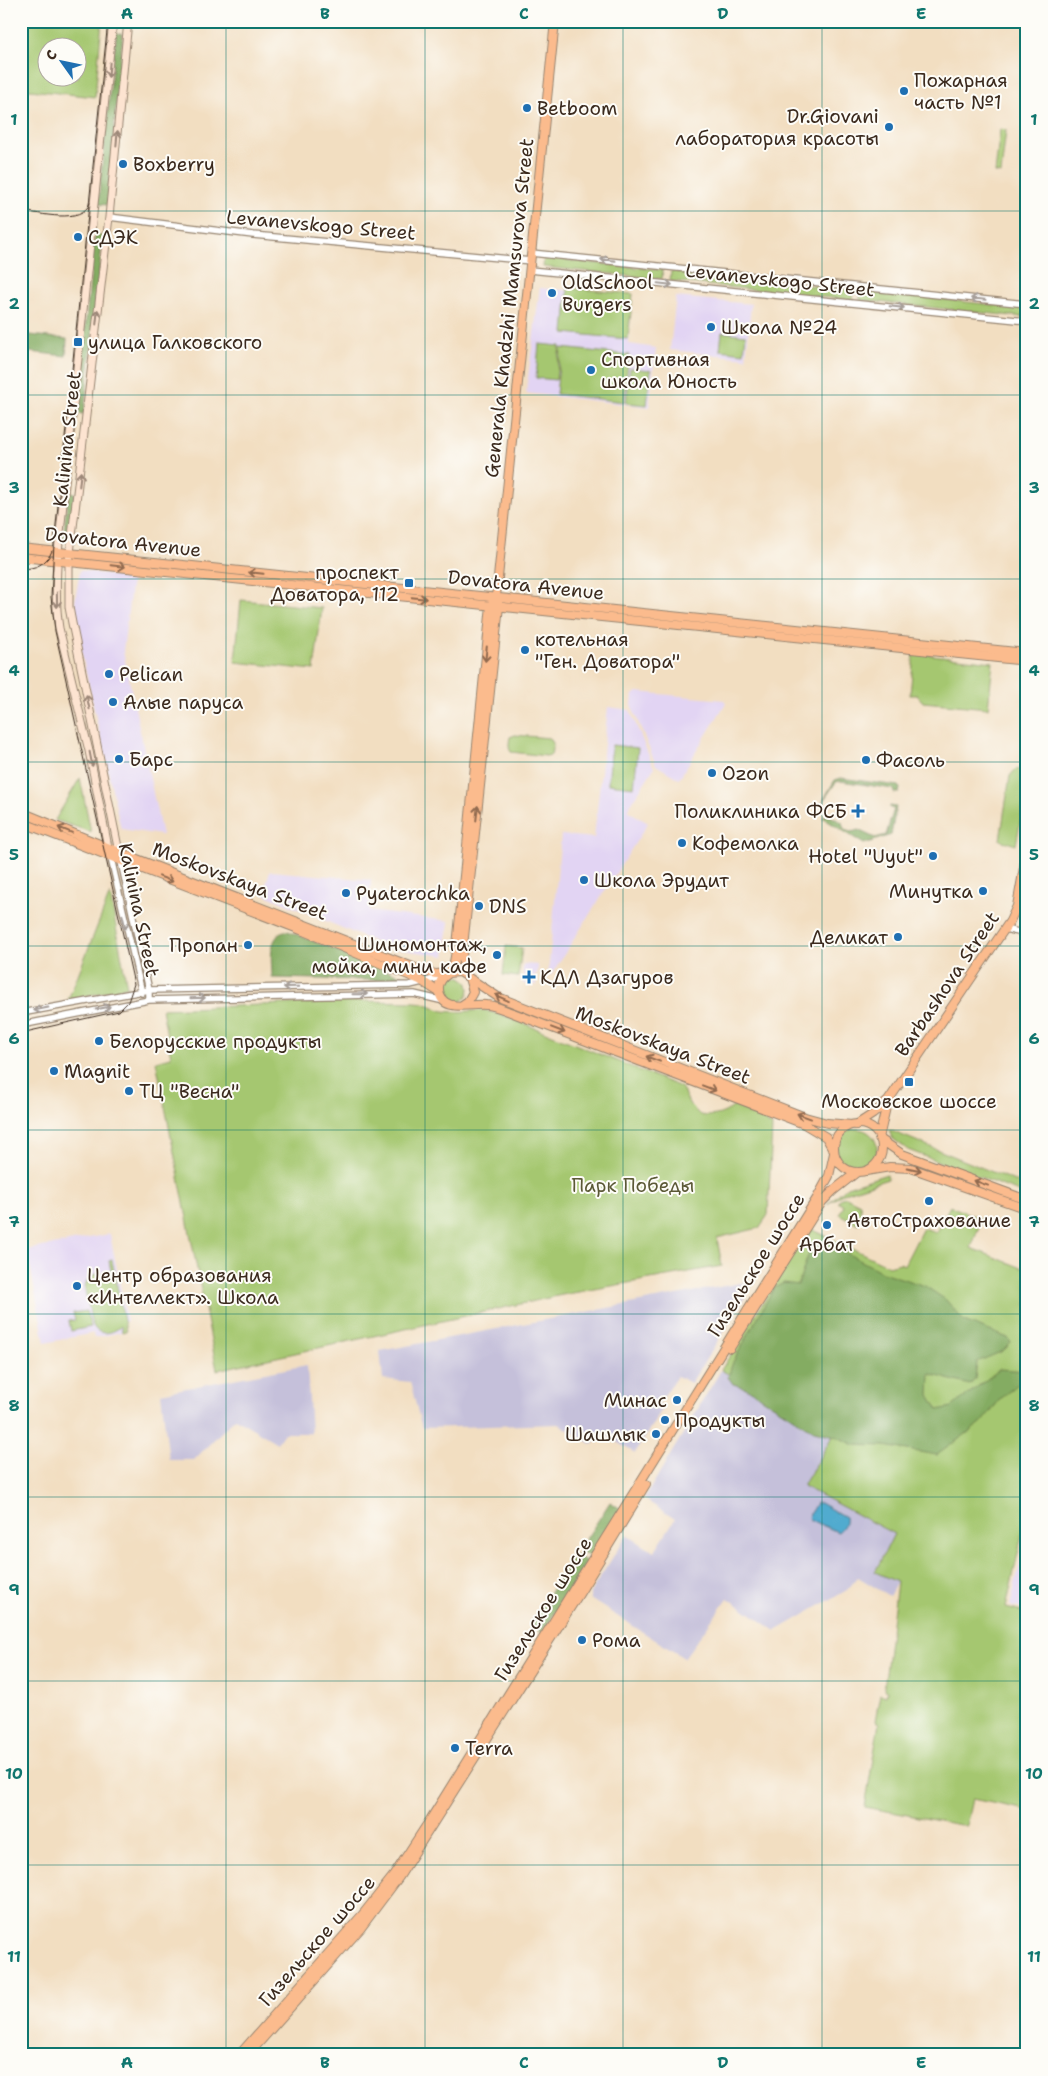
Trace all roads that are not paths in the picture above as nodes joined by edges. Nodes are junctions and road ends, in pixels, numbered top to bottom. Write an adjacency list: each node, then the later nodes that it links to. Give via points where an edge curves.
1 (113, 21): 10 (main road, Kalinina Street, one-way to 10)
2 (128, 21): 4 (main road, Kalinina Street, one-way to 2)
3 (555, 21): 5 (main road, Generala Khadzhi Mamsurova Street)
4 (109, 217): 5 (street, Levanevskogo Street, via 253,235); 12 (main road, Kalinina Street, one-way to 4)
5 (531, 257): 6 (main road, Generala Khadzhi Mamsurova Street); 7 (street, Levanevskogo Street, one-way to 5)
6 (530, 270): 8 (street, Levanevskogo Street, one-way to 8); 14 (main road, Generala Khadzhi Mamsurova Street)
7 (1027, 304)
8 (1027, 321)
9 (21, 548): 10 (main road, Dovatora Avenue)
10 (58, 552): 12 (main road, Dovatora Avenue); 13 (main road, Kalinina Street)
11 (21, 557): 13 (main road, Dovatora Avenue)
12 (70, 558): 13 (main road, Dovatora Avenue); 14 (main road, Dovatora Avenue, one-way to 12); 15 (main road, Dovatora Avenue, one-way to 15); 23 (main road, Kalinina Street, one-way to 12, via 69,607)
13 (57, 560): 21 (main road, Kalinina Street, one-way to 21, via 59,628)
14 (496, 597): 15 (main road, Generala Khadzhi Mamsurova Street); 16 (main road, Dovatora Avenue)
15 (495, 605): 17 (main road, Dovatora Avenue); 18 (main road, Generala Khadzhi Mamsurova Street)
16 (1027, 653)
17 (1027, 660)
18 (487, 689): 28 (main road, Generala Khadzhi Mamsurova Street, via 457,946 454,962); 29 (main road, Generala Khadzhi Mamsurova Street, one-way to 18, via 462,956)
19 (21, 812): 21 (main road, Moskovskaya Street, one-way to 19)
20 (21, 822): 24 (main road, Moskovskaya Street)
21 (108, 847): 23 (main road, Moskovskaya Street); 24 (street, Kalinina Street)
22 (1027, 850): 26 (main road, Barbashova Street, via 1017,906)
23 (120, 852): 25 (street, Kalinina Street); 28 (main road, Moskovskaya Street, via 423,971)
24 (110, 857): 25 (main road, Moskovskaya Street); 32 (street, Kalinina Street, one-way to 32)
25 (121, 862): 30 (main road, Moskovskaya Street, one-way to 30, via 301,930); 31 (street, Kalinina Street)
26 (1005, 929): 27 (street); 39 (main road, Barbashova Street)
27 (1027, 934)
28 (446, 975): 29 (main road, Moskovskaya Street, via 454,972); 30 (street); 33 (main road)
29 (467, 976): 36 (main road, via 473,992); 40 (main road, Moskovskaya Street, one-way to 29, via 818,1121 643,1055 498,997)
30 (423, 982): 31 (street, one-way to 31); 33 (main road, Moskovskaya Street)
31 (149, 990): 32 (street); 34 (street, Kalinina Street)
32 (140, 991): 34 (street, Kalinina Street); 37 (street, one-way to 37)
33 (439, 992): 35 (main road)
34 (149, 1000): 35 (street, one-way to 35, via 414,994); 38 (street, one-way to 34)
35 (444, 1002): 36 (main road, Moskovskaya Street, via 452,1006)
36 (461, 1005): 42 (main road, Moskovskaya Street, one-way to 42, via 495,1006 794,1121 822,1134)
37 (21, 1013)
38 (21, 1024)
39 (888, 1101): 40 (main road, Barbashova Street); 41 (main road, Barbashova Street)
40 (854, 1125): 41 (main road, via 868,1127); 42 (main road, via 839,1133)
41 (879, 1139): 43 (main road, via 879,1160); 45 (main road, one-way to 41, via 902,1154)
42 (834, 1152): 44 (main road, via 841,1166); 47 (main road, Гизельское шоссе, via 829,1176 821,1191)
43 (866, 1171): 44 (main road); 46 (main road, one-way to 46, via 911,1168)
44 (857, 1172): 47 (main road, Гизельское шоссе, via 822,1202)
45 (1027, 1200)
46 (1027, 1210)
47 (695, 1400): 48 (main road, Гизельское шоссе, via 394,1874 354,1925); 49 (main road, Гизельское шоссе, via 580,1594 399,1877 360,1929)
48 (239, 2055)
49 (248, 2055)

